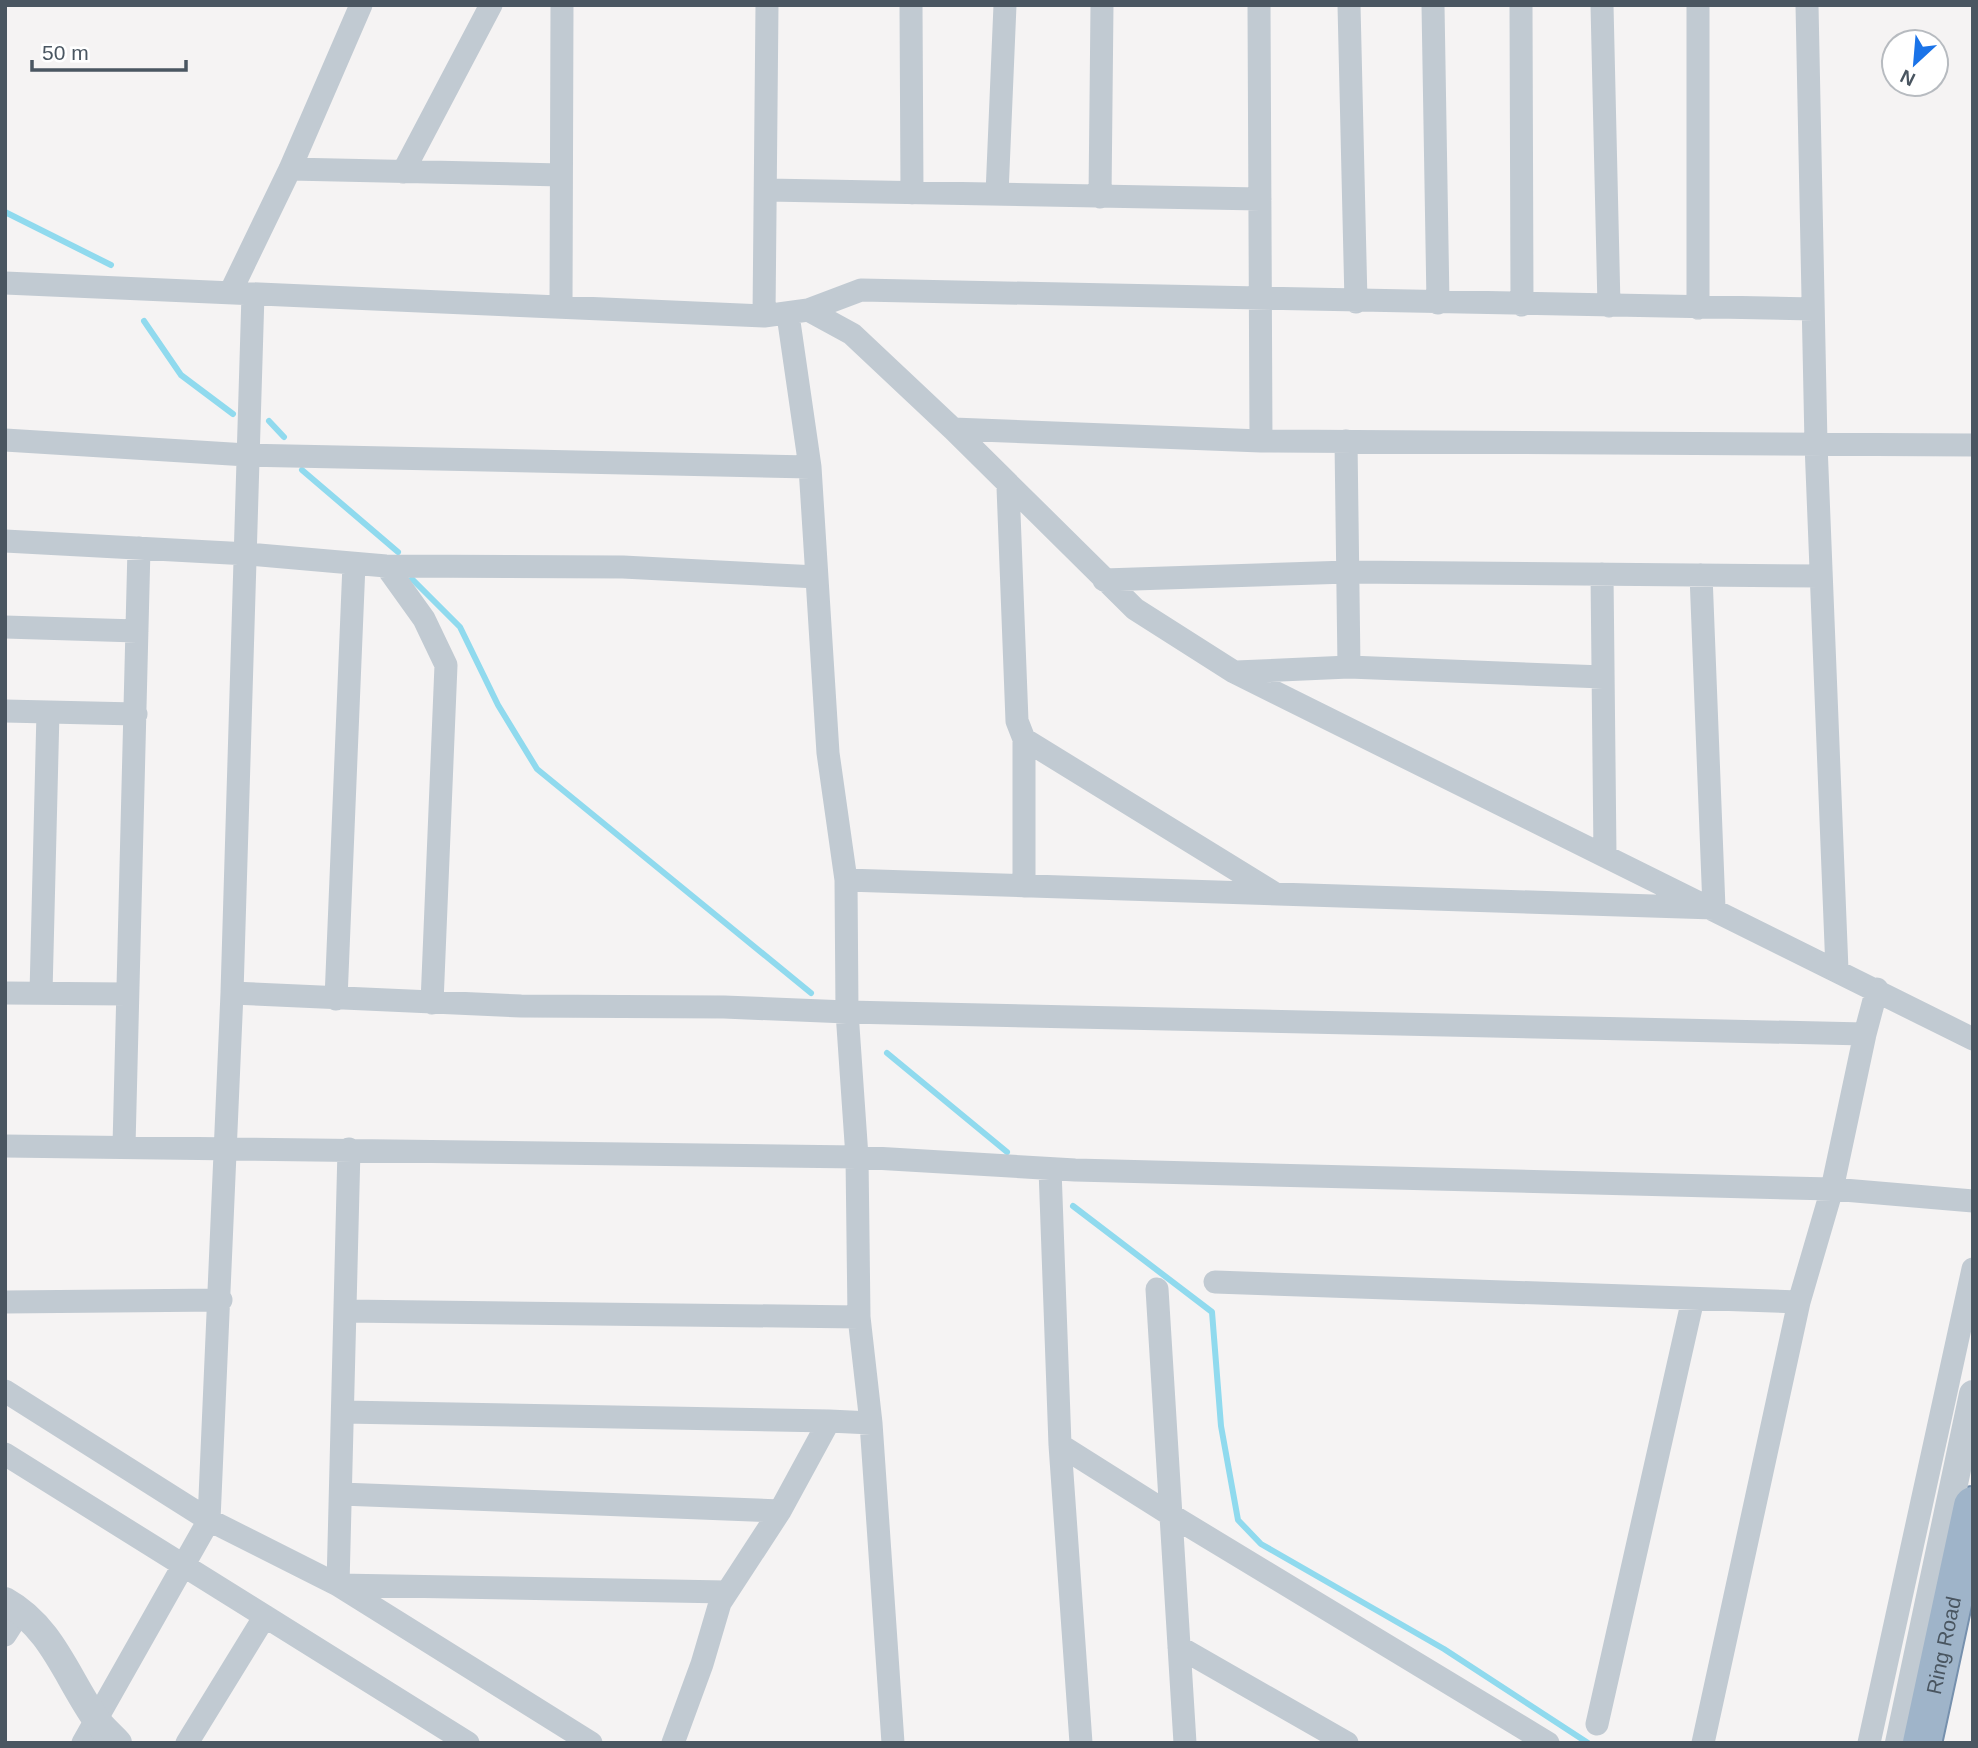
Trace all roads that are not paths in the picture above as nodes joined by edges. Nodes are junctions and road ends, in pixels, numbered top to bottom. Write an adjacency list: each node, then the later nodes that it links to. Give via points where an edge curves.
1 (361, 5): 15 (street)
2 (491, 5): 16 (street)
3 (562, 5): 17 (street)
4 (767, 5): 18 (street)
5 (911, 5): 19 (street)
6 (1004, 5): 20 (street)
7 (1102, 5): 21 (street)
8 (1259, 5): 22 (street)
9 (1349, 5): 27 (street)
10 (1433, 5): 28 (street)
11 (1521, 5): 29 (street)
12 (1602, 5): 30 (street)
13 (1698, 5): 32 (street)
14 (1807, 5): 33 (street)
15 (290, 169): 16 (street); 24 (street)
16 (403, 172): 17 (street)
17 (561, 175): 31 (street)
18 (767, 191): 19 (street); 35 (street)
19 (912, 193): 20 (street)
20 (997, 194): 21 (street)
21 (1100, 197): 22 (street)
22 (1260, 199): 26 (street)
23 (5, 283): 24 (street)
24 (230, 293): 25 (street)
25 (253, 294): 31 (street); 42 (street)
26 (1261, 300): 27 (street); 34 (street, via 861,290); 38 (street)
27 (1356, 302): 28 (street)
28 (1438, 303): 29 (street)
29 (1522, 304): 30 (street)
30 (1609, 306): 32 (street)
31 (561, 307): 35 (street)
32 (1698, 308): 33 (street)
33 (1813, 309): 40 (street)
34 (798, 313): 35 (street); 36 (street, via 852,334); 43 (street)
35 (764, 316)
36 (953, 429): 38 (street); 44 (street)
37 (5, 440): 42 (street)
38 (1261, 441): 39 (street)
39 (1346, 441): 40 (street); 50 (street)
40 (1816, 444): 41 (street); 53 (street)
41 (1973, 446)
42 (247, 455): 43 (street); 47 (street)
43 (810, 467): 54 (street)
44 (1008, 487): 55 (street); 64 (street, via 1017,721)
45 (5, 541): 46 (street)
46 (139, 548): 47 (street); 57 (street)
47 (248, 554): 48 (street); 74 (street)
48 (354, 564): 49 (street); 76 (street)
49 (386, 566): 54 (street, via 624,567); 77 (street, via 424,619 446,665)
50 (1348, 572): 51 (street); 55 (street); 58 (street)
51 (1602, 574): 52 (street); 60 (street)
52 (1701, 575): 53 (street); 69 (street)
53 (1821, 576): 70 (street)
54 (817, 577): 66 (street, via 828,753)
55 (1104, 580): 59 (street, via 1135,609)
56 (5, 627): 57 (street)
57 (137, 631): 63 (street)
58 (1349, 667): 59 (street); 60 (street)
59 (1234, 672): 65 (street)
60 (1603, 677): 65 (street)
61 (5, 711): 62 (street)
62 (48, 712): 63 (street); 73 (street)
63 (136, 714): 75 (street)
64 (1024, 739): 67 (street); 68 (street)
65 (1605, 855): 69 (street)
66 (846, 880): 67 (street); 78 (street)
67 (1024, 886): 68 (street)
68 (1277, 894): 69 (street)
69 (1714, 908): 70 (street)
70 (1837, 970): 71 (street)
71 (1878, 989): 79 (street); 80 (street)
72 (5, 993): 73 (street)
73 (41, 993): 75 (street)
74 (232, 993): 76 (street); 83 (street)
75 (127, 994): 82 (street)
76 (337, 999): 77 (street)
77 (432, 1003): 78 (street)
78 (846, 1012): 79 (street); 85 (street)
79 (1864, 1034): 87 (street)
80 (1973, 1039)
81 (5, 1146): 82 (street)
82 (124, 1146): 83 (street)
83 (226, 1147): 84 (street); 93 (street)
84 (349, 1149): 85 (street); 96 (street)
85 (857, 1157): 86 (street); 97 (street)
86 (1050, 1170): 87 (street); 103 (street)
87 (1832, 1189): 88 (street); 94 (street)
88 (1973, 1201)
89 (1973, 1269): 130 (street)
90 (1215, 1282): 92 (street)
91 (1157, 1289): 108 (street)
92 (1693, 1299): 94 (street); 117 (street)
93 (221, 1300): 95 (street); 109 (street)
94 (1799, 1302): 129 (street)
95 (5, 1303)
96 (345, 1311): 97 (street); 100 (street)
97 (859, 1317): 102 (street)
98 (5, 1391): 109 (street)
99 (1973, 1394): 131 (street)
100 (343, 1412): 101 (street); 105 (street)
101 (830, 1421): 102 (street); 107 (street)
102 (871, 1423): 124 (street)
103 (1060, 1445): 108 (street); 125 (street)
104 (5, 1454): 110 (street)
105 (341, 1494): 107 (street); 111 (street)
106 (1973, 1506): 132 (highway, Ring Road)
107 (780, 1511): 112 (street)
108 (1171, 1516): 116 (street); 128 (street)
109 (209, 1520): 110 (street); 111 (street)
110 (182, 1565): 114 (street); 118 (street)
111 (338, 1585): 112 (street); 122 (street)
112 (726, 1592): 123 (street)
113 (13, 1605): 115 (street); 118 (street, via 65,1662)
114 (265, 1616): 120 (street); 121 (street)
115 (5, 1635)
116 (1179, 1647): 126 (street); 127 (street)
117 (1597, 1724)
118 (90, 1731): 119 (street)
119 (118, 1743)
120 (187, 1743)
121 (468, 1743)
122 (591, 1743)
123 (673, 1743)
124 (894, 1743)
125 (1081, 1743)
126 (1185, 1743)
127 (1347, 1743)
128 (1548, 1743)
129 (1703, 1743)
130 (1869, 1743)
131 (1899, 1743)
132 (1922, 1743)

